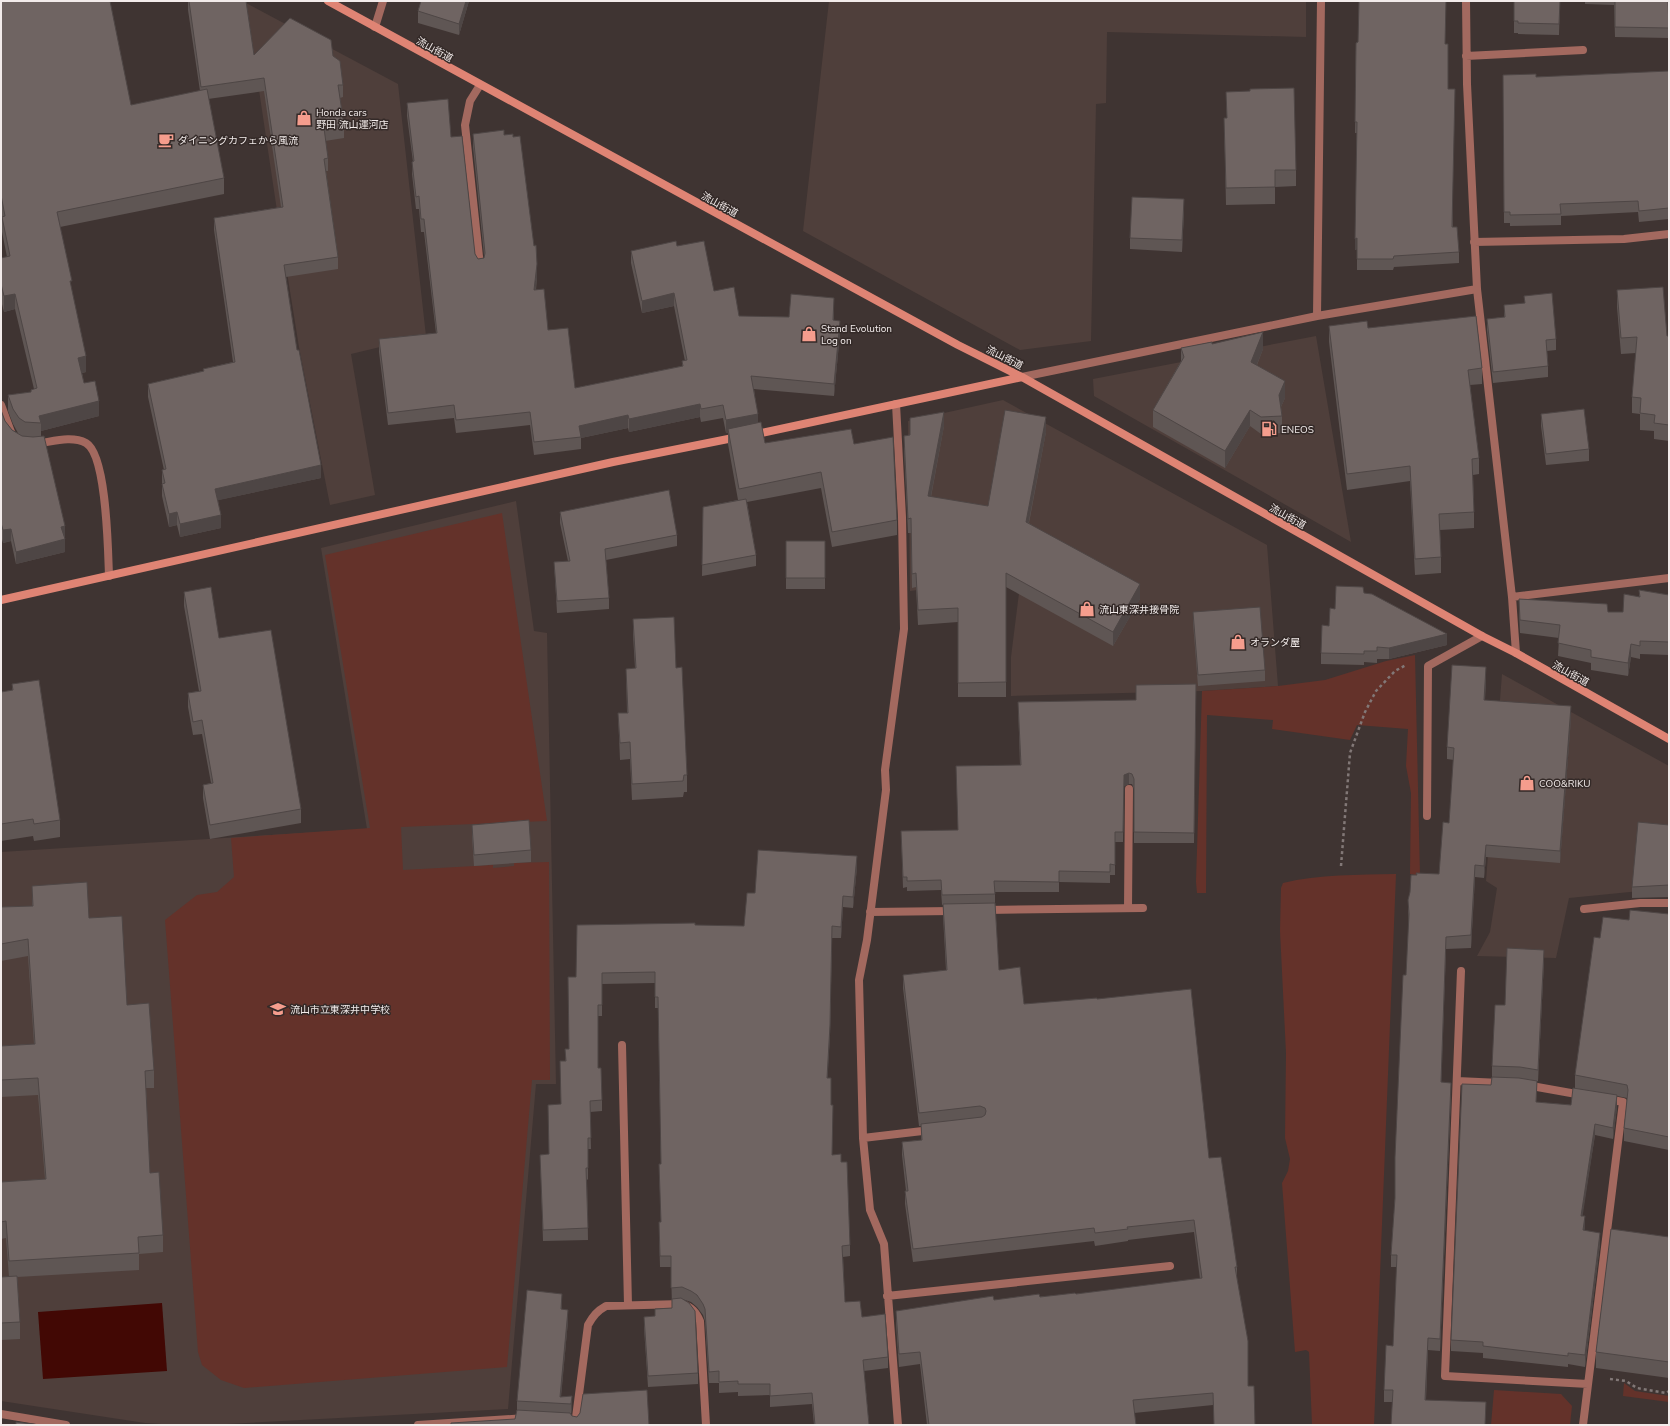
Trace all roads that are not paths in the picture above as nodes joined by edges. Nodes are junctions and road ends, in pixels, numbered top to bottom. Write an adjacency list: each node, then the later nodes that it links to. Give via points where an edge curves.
1 (328, 1): 5 (street, 流山街道)
2 (383, 1): 5 (street)
3 (1321, 1): 13 (street)
4 (1466, 1): 7 (street)
5 (375, 28): 8 (street, 流山街道)
6 (1583, 50): 7 (street)
7 (1466, 56): 10 (street)
8 (480, 85): 11 (street, via 470,101 465,125); 14 (street, 流山街道, via 958,345)
9 (1669, 234): 10 (street, via 1624,239)
10 (1474, 242): 12 (street)
11 (480, 266)
12 (1477, 289): 13 (street); 21 (street)
13 (1317, 316): 14 (street)
14 (1022, 377): 16 (street); 23 (street, 流山街道)
15 (1, 404): 17 (street)
16 (896, 404): 19 (street, via 613,462); 34 (street, via 902,516 904,629 885,770 886,790)
17 (14, 438)
18 (29, 444): 19 (street, via 71,439 91,446 106,502)
19 (109, 576): 22 (street)
20 (1669, 578): 21 (street)
21 (1512, 597): 24 (street)
22 (1, 600)
23 (1482, 636): 24 (street, 流山街道); 27 (street, via 1428,666)
24 (1516, 653): 25 (street, 流山街道)
25 (1669, 739)
26 (1129, 789): 29 (street)
27 (1427, 816)
28 (1669, 904): 31 (street, via 1640,903)
29 (1128, 908): 30 (street); 32 (street)
30 (1143, 908)
31 (1584, 909)
32 (978, 910)
33 (962, 911): 34 (street)
34 (870, 912): 39 (street, via 858,980)
35 (1461, 971): 37 (street)
36 (622, 1045): 42 (street)
37 (1457, 1080): 43 (street, via 1445,1376); 43 (street, via 1516,1084 1623,1102)
38 (942, 1128): 39 (street)
39 (863, 1138): 41 (street, via 870,1210 884,1244)
40 (1170, 1266): 41 (street)
41 (887, 1296): 50 (street)
42 (628, 1305): 46 (street, via 606,1306 592,1316 588,1325); 49 (street, via 682,1304 689,1306 696,1313 700,1321)
43 (1588, 1380): 51 (street)
44 (1, 1414): 47 (street)
45 (531, 1419): 48 (street)
46 (572, 1422)
47 (66, 1425)
48 (418, 1425)
49 (706, 1425)
50 (898, 1425)
51 (1583, 1425)

